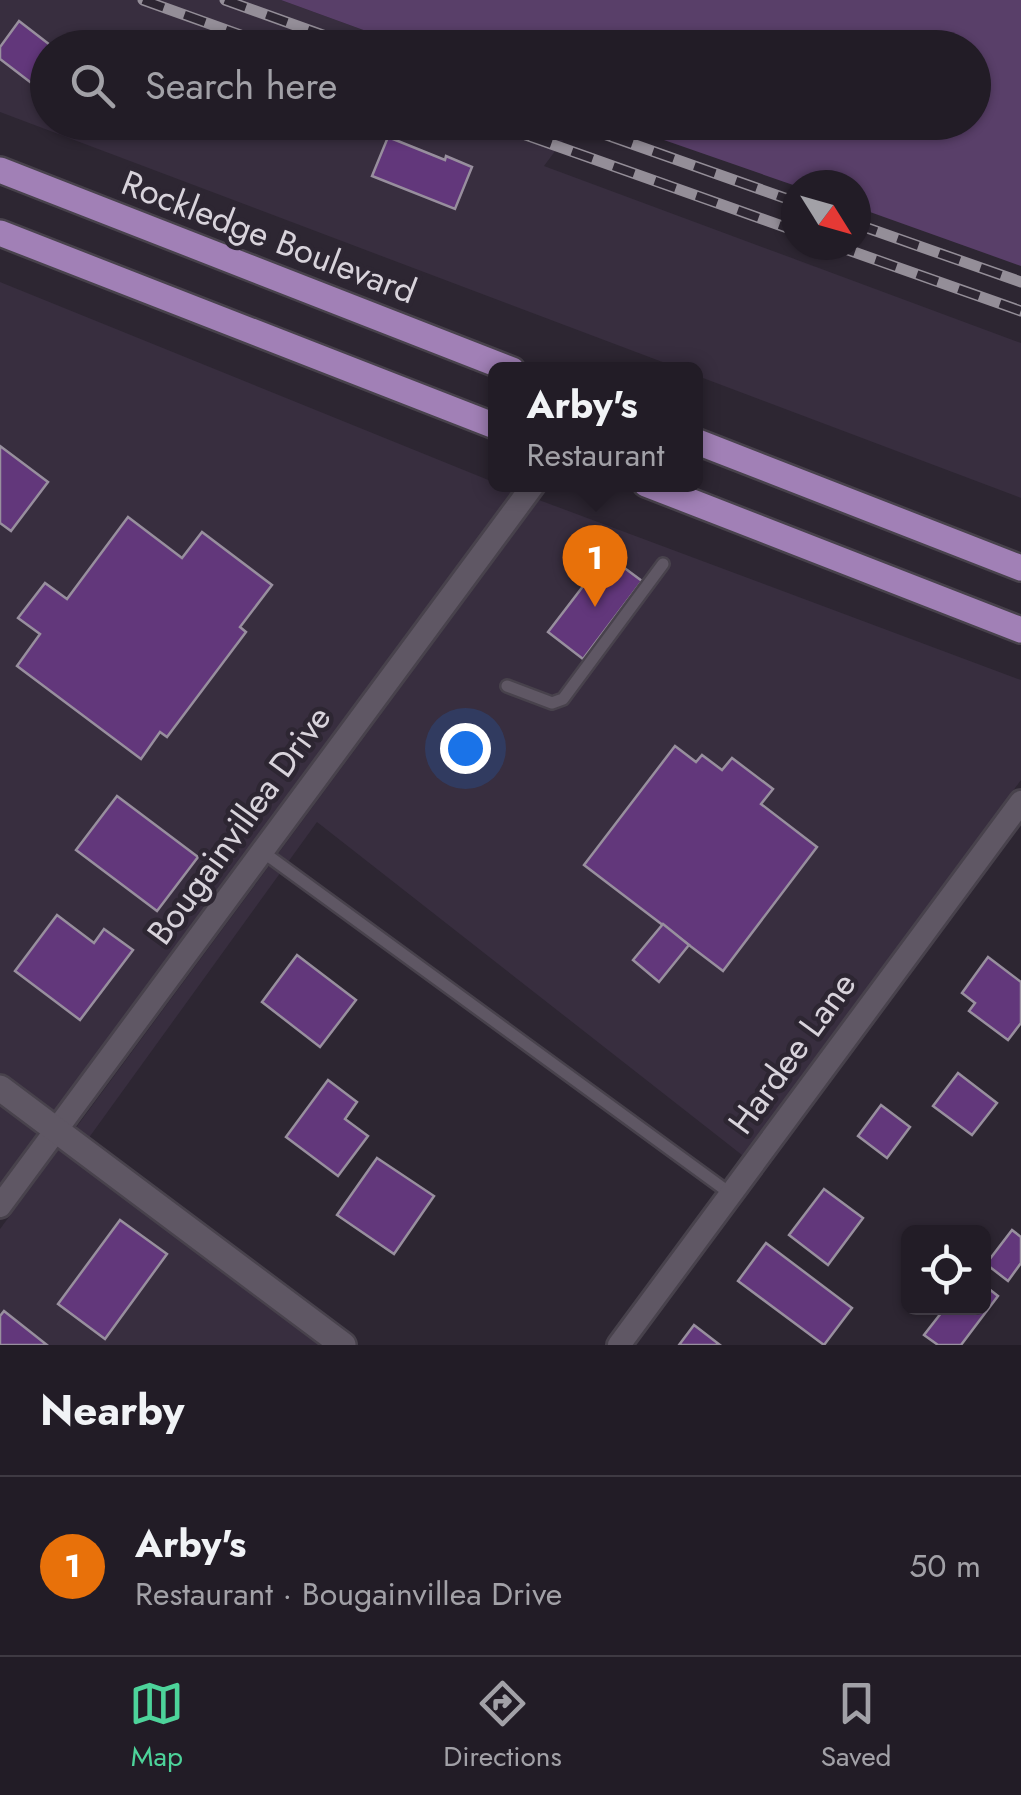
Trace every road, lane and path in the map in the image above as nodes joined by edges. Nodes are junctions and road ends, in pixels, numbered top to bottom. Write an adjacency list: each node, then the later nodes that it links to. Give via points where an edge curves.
1 (7, 176): 3 (main road, Rockledge Boulevard)
2 (0, 233): 4 (main road)
3 (491, 362)
4 (488, 423)
5 (703, 444): 9 (main road)
6 (528, 492): 13 (street, Bougainvillea Drive)
7 (667, 492): 10 (main road)
8 (663, 564): 11 (lane, via 563,700 552,704)
9 (1021, 568)
10 (1021, 630)
11 (508, 686)
12 (1021, 802): 16 (street, Hardee Lane)
13 (263, 852): 15 (street, Bougainvillea Drive); 16 (lane)
14 (0, 1088): 15 (street)
15 (56, 1131): 17 (street, Bougainvillea Drive); 18 (street)
16 (731, 1194): 19 (street, Hardee Lane)
17 (0, 1206)
18 (343, 1345)
19 (619, 1345)

